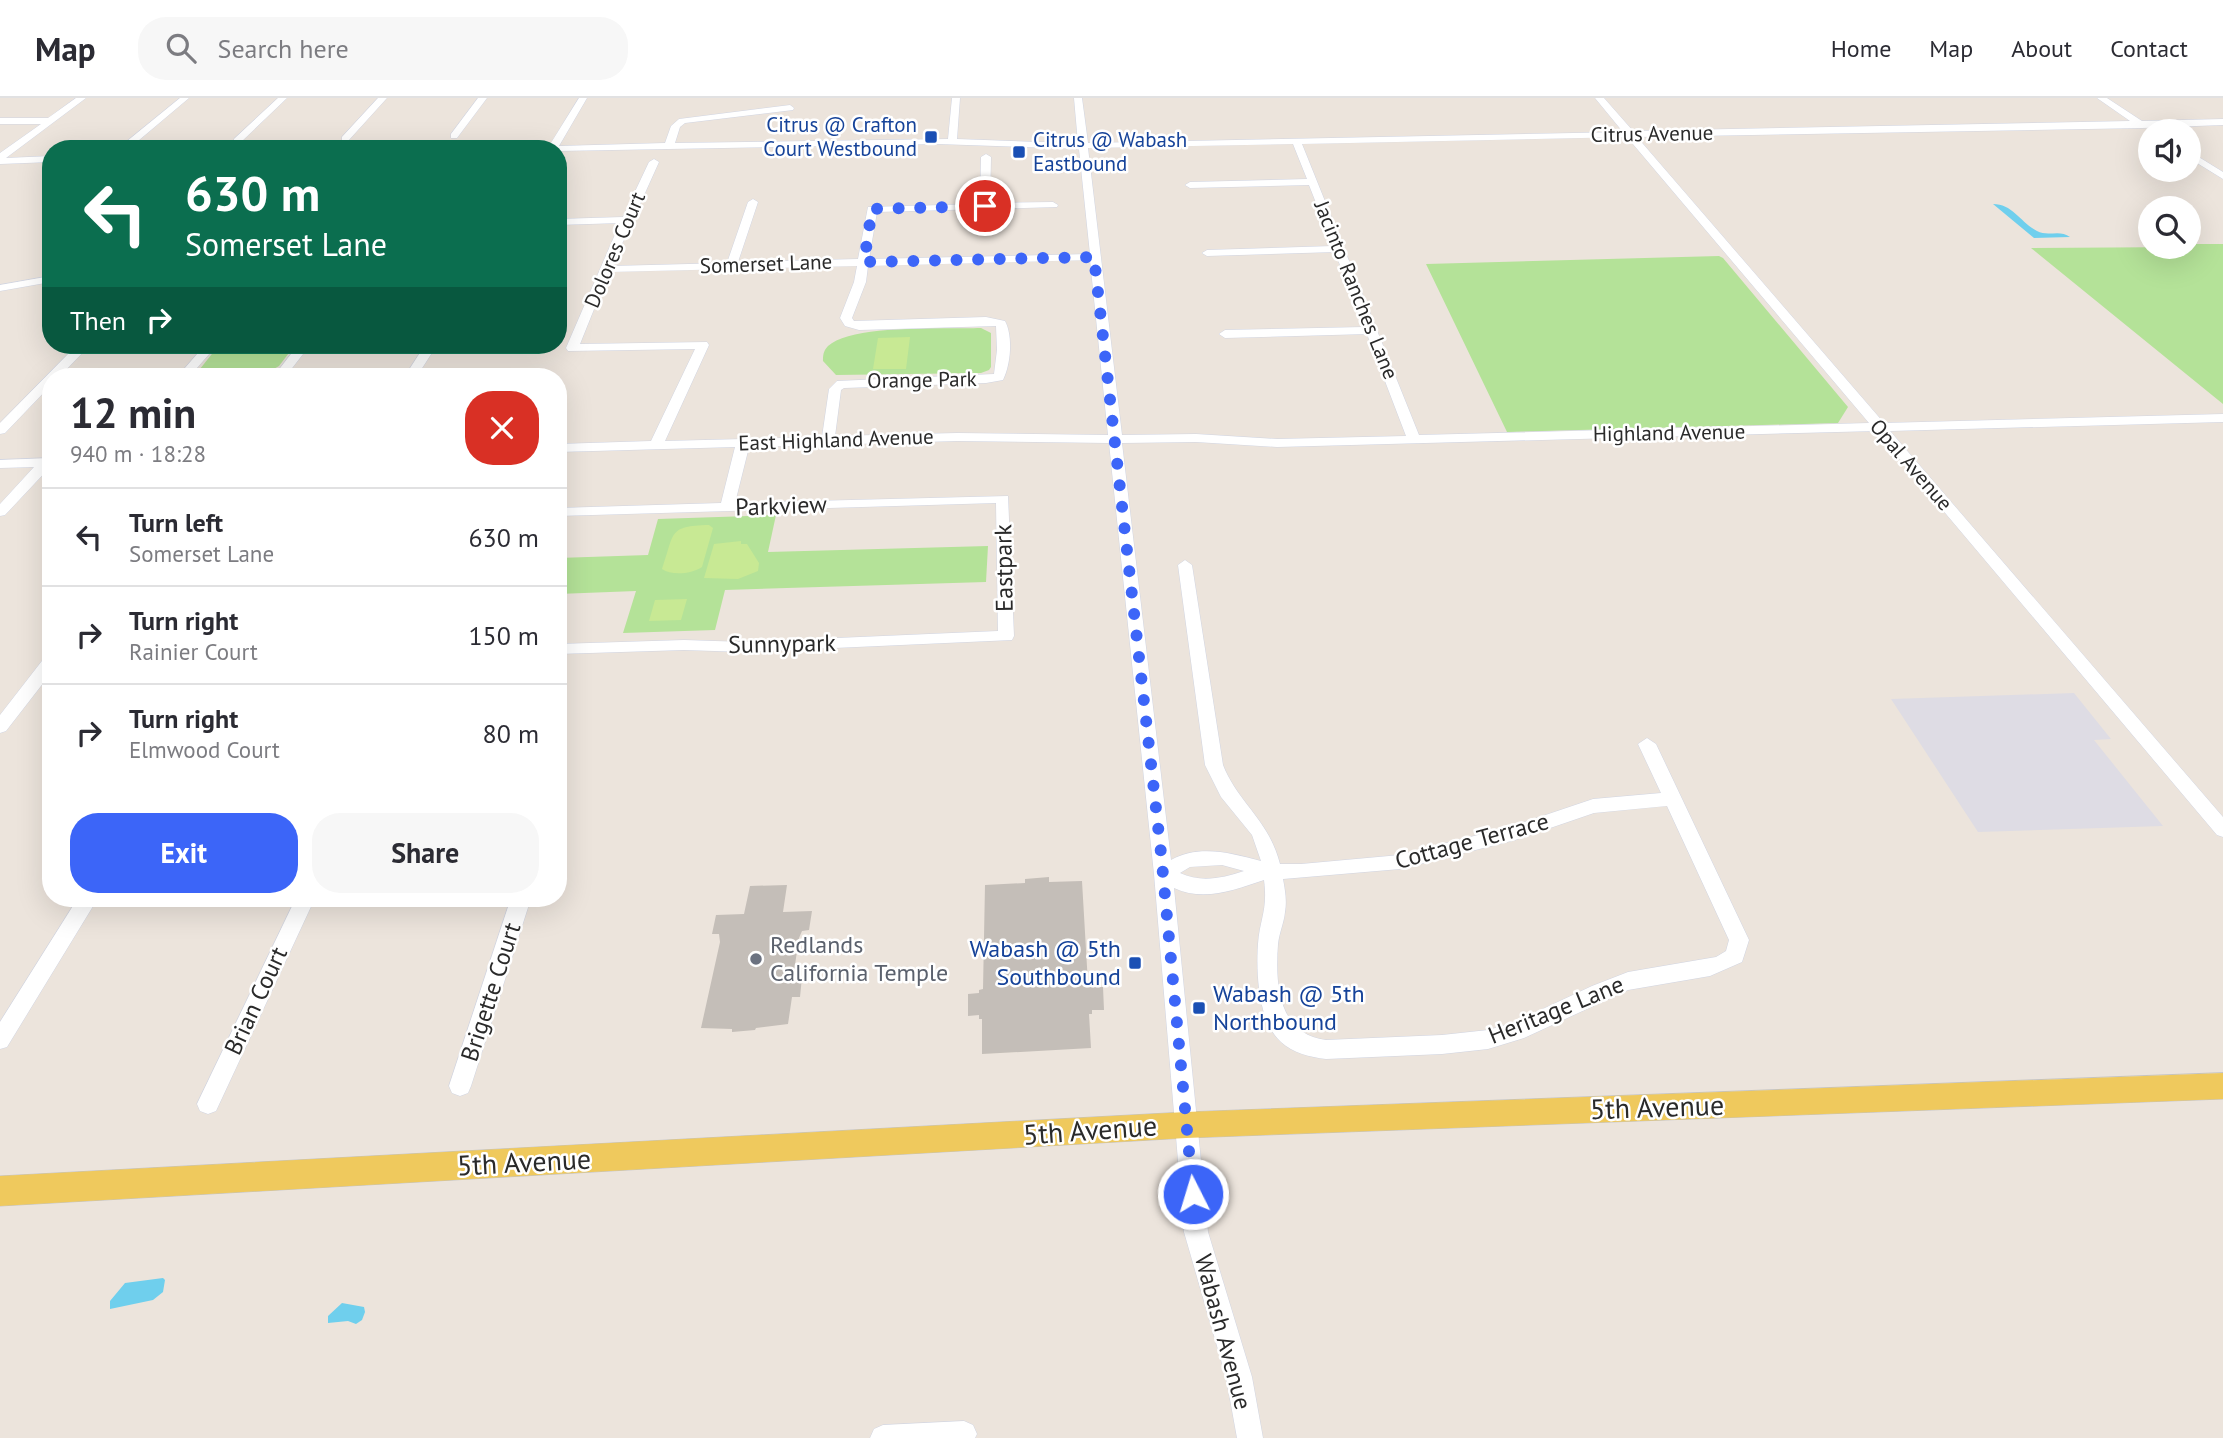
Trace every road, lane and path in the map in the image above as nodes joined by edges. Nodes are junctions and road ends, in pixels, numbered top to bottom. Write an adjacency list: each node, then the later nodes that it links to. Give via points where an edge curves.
1 (82, 98): 13 (street)
2 (185, 98): 21 (street)
3 (283, 98): 22 (street)
4 (383, 98): 20 (street)
5 (483, 98): 19 (street)
6 (583, 98): 23 (street)
7 (956, 98): 24 (street)
8 (1078, 98): 27 (street, Wabash Avenue)
9 (1599, 98): 18 (street, Opal Avenue)
10 (2101, 98): 15 (street)
11 (790, 108): 26 (street, via 682,121)
12 (0, 121): 13 (street)
13 (52, 121): 30 (street)
14 (2223, 122): 16 (street, Citrus Avenue)
15 (2138, 123)
16 (2201, 123)
17 (2138, 124): 18 (street, Citrus Avenue)
18 (1630, 134): 25 (street, Citrus Avenue); 60 (street, Opal Avenue)
19 (454, 136)
20 (345, 139)
21 (134, 140)
22 (238, 140)
23 (557, 140)
24 (952, 141): 26 (street, Citrus Avenue); 27 (street, Citrus Avenue)
25 (1297, 142): 27 (street, Citrus Avenue); 35 (street, Jacinto Ranches Lane)
26 (669, 146): 28 (street, Citrus Avenue)
27 (1081, 146): 44 (street, Wabash Avenue)
28 (567, 149)
29 (986, 157): 39 (street)
30 (0, 159): 31 (street)
31 (42, 159)
32 (654, 162): 40 (street, Dolores Court)
33 (2201, 162): 34 (street)
34 (2223, 176)
35 (1313, 182): 36 (street); 42 (street, Jacinto Ranches Lane)
36 (1190, 185)
37 (753, 202): 46 (street)
38 (1053, 205): 39 (street)
39 (985, 206): 45 (street, via 872,209)
40 (628, 220): 41 (street); 47 (street, Dolores Court)
41 (567, 222)
42 (1340, 249): 43 (street); 50 (street, Jacinto Ranches Lane)
43 (1207, 253)
44 (1094, 257): 45 (street, Somerset Lane); 62 (street, Wabash Avenue)
45 (864, 262): 46 (street, Somerset Lane); 64 (street, Orange Park, via 846,318 849,324 1001,323 1002,369 999,377 986,379 841,384 835,389)
46 (732, 265): 47 (street, Somerset Lane)
47 (605, 269): 66 (street, Dolores Court, via 572,348 703,345)
48 (42, 281): 49 (street)
49 (0, 288)
50 (1372, 330): 51 (street); 63 (street, Jacinto Ranches Lane)
51 (1225, 334)
52 (75, 354): 55 (street)
53 (203, 354): 56 (street)
54 (297, 354): 57 (street)
55 (61, 368)
56 (191, 368)
57 (286, 368)
58 (42, 387): 61 (street)
59 (2223, 418): 60 (street, Highland Avenue)
60 (1879, 428): 63 (street, Highland Avenue); 82 (street, Opal Avenue)
61 (0, 430)
62 (1114, 439): 63 (street, Highland Avenue, via 1277,443); 64 (street, East Highland Avenue); 84 (street, Wabash Avenue)
63 (1414, 439)
64 (828, 440): 65 (street, East Highland Avenue)
65 (743, 443): 66 (street, East Highland Avenue); 72 (street)
66 (656, 446): 67 (street, East Highland Avenue)
67 (567, 448)
68 (42, 462): 69 (street)
69 (0, 464)
70 (42, 468): 73 (street)
71 (1003, 499): 72 (street, Parkview); 76 (street, Eastpark)
72 (727, 507): 74 (street, Parkview)
73 (0, 512)
74 (567, 512)
75 (1185, 565): 83 (street, via 1214,765 1220,783 1265,842)
76 (1006, 636): 77 (street, Sunnypark)
77 (567, 649)
78 (42, 673): 79 (street)
79 (0, 727)
80 (1647, 744): 81 (street)
81 (1672, 799): 83 (street, Cottage Terrace, via 1593,806 1515,833 1400,862 1301,873); 83 (street, Heritage Lane, via 1739,940 1735,956 1721,966 1630,980 1517,1031 1482,1041 1337,1050 1313,1048 1290,1038 1282,1029 1270,986 1268,942 1276,907)
82 (2223, 830)
83 (1271, 871): 84 (street, Cottage Terrace, via 1225,885 1191,887); 84 (street, Cottage Terrace, via 1222,858 1187,860)
84 (1163, 874): 92 (street, Wabash Avenue)
85 (82, 907): 88 (street)
86 (301, 907): 91 (street, Brian Court)
87 (518, 907): 89 (street, Brigette Court)
88 (0, 1040)
89 (460, 1086)
90 (2223, 1086): 92 (main road, 5th Avenue)
91 (208, 1104)
92 (1186, 1125): 93 (main road, 5th Avenue); 96 (street, Wabash Avenue, via 1196,1232 1239,1377)
93 (0, 1191)
94 (964, 1434): 95 (street)
95 (883, 1438)
96 (1250, 1438)

